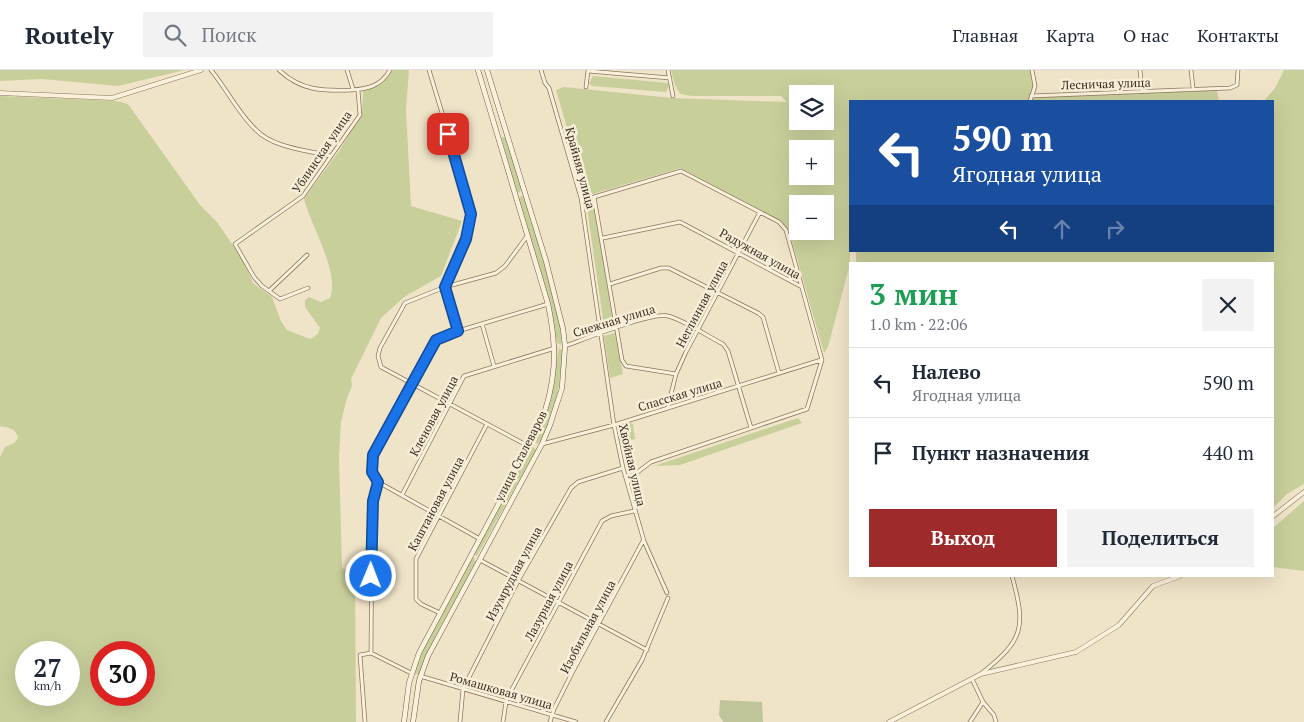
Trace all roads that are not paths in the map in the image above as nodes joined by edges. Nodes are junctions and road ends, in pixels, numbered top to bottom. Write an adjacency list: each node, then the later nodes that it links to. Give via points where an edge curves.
1 (201, 70): 22 (street, via 112,98)
2 (211, 70): 28 (street, via 252,127 262,135 283,145)
3 (279, 70): 19 (street, via 309,88)
4 (347, 70): 19 (street)
5 (390, 70): 20 (street, via 378,83)
6 (429, 70): 40 (street, via 470,208 466,239)
7 (478, 70): 27 (main road, улица Сталеваров)
8 (487, 70): 26 (main road, улица Сталеваров)
9 (541, 70): 32 (street, Крайняя улица)
10 (668, 70): 16 (street)
11 (1032, 70): 24 (street, via 1035,86)
12 (1140, 70): 21 (street)
13 (1191, 70): 18 (street)
14 (1238, 70): 18 (street, Лесничая улица, via 1237,85 1230,88)
15 (588, 71): 16 (street); 17 (street)
16 (670, 78): 23 (street)
17 (586, 87)
18 (1193, 88): 21 (street, Лесничая улица)
19 (353, 90): 20 (street)
20 (358, 90): 28 (street, Ублинская улица, via 360,116)
21 (1142, 90): 24 (street, Лесничая улица)
22 (0, 93)
23 (673, 96)
24 (1030, 96): 25 (street)
25 (1030, 100)
26 (507, 135): 27 (main road); 29 (main road, улица Сталеваров)
27 (498, 137): 30 (main road, улица Сталеваров)
28 (330, 156): 42 (street, Ублинская улица, via 300,200 239,240 235,247 254,277)
29 (524, 192): 30 (main road); 50 (main road, улица Сталеваров, via 557,302)
30 (516, 195): 34 (main road, улица Сталеваров)
31 (594, 197): 32 (street); 33 (street, via 681,171); 35 (street)
32 (581, 198): 49 (street, Крайняя улица)
33 (760, 212): 36 (street, Неглинная улица); 39 (street, via 779,222 786,230)
34 (528, 235): 40 (street, via 496,273); 44 (main road, улица Сталеваров)
35 (603, 238): 36 (street, Радужная улица, via 680,222); 38 (street)
36 (739, 252): 39 (street, Радужная улица); 43 (street, Неглинная улица)
37 (308, 256): 42 (street)
38 (610, 284): 43 (street, via 669,268); 46 (street)
39 (800, 286): 52 (street, Радужная улица)
40 (445, 287): 47 (street); 56 (street, via 405,302 380,348 381,366)
41 (308, 288): 42 (street, via 280,298)
42 (270, 290)
43 (717, 293): 48 (street, Неглинная улица); 55 (street, via 763,317)
44 (548, 304): 45 (street); 51 (main road, улица Сталеваров)
45 (482, 324): 47 (street); 53 (street)
46 (616, 328): 48 (street, Снежная улица, via 667,316); 49 (street, Снежная улица); 54 (street, via 626,366)
47 (458, 331): 56 (street, via 436,340)
48 (697, 331): 54 (street, Неглинная улица); 57 (street, Снежная улица, via 723,344)
49 (602, 334): 50 (street, Снежная улица); 61 (street, Хвойная улица)
50 (565, 346): 51 (main road); 64 (main road, улица Сталеваров, via 562,388)
51 (555, 347): 53 (street, Кленовая улица); 63 (main road, улица Сталеваров, via 551,392)
52 (822, 360): 55 (street, Спасская улица); 62 (street, via 807,409)
53 (494, 366): 58 (street, Кленовая улица, via 464,376)
54 (676, 374): 59 (street, Неглинная улица)
55 (779, 374): 57 (street, Спасская улица)
56 (413, 383): 58 (street); 66 (street, via 373,455 372,472)
57 (739, 386): 59 (street, Спасская улица); 62 (street, Снежная улица)
58 (451, 403): 60 (street); 69 (street, Кленовая улица)
59 (668, 407): 61 (street, Спасская улица)
60 (488, 424): 63 (street); 72 (street, Каштановая улица)
61 (614, 425): 64 (street, Спасская улица); 65 (street, Хвойная улица)
62 (751, 428): 67 (street, via 651,462 631,476)
63 (530, 445): 64 (main road); 73 (main road, улица Сталеваров)
64 (540, 446): 76 (main road, улица Сталеваров)
65 (623, 468): 67 (street, Хвойная улица); 79 (street, Изумрудная улица, via 578,482 571,488)
66 (378, 482): 69 (street); 84 (street, via 372,512)
67 (628, 482): 70 (street, Хвойная улица)
68 (1304, 492): 71 (street)
69 (402, 495): 72 (street)
70 (634, 511): 74 (street, Хвойная улица); 80 (street, Лазурная улица, via 602,521)
71 (1274, 515)
72 (439, 516): 73 (street); 81 (street, Каштановая улица, via 415,566 416,599)
73 (480, 539): 75 (main road, улица Сталеваров)
74 (644, 541): 82 (street, Изобильная улица); 83 (street, Хвойная улица, via 668,596)
75 (471, 555): 76 (main road); 81 (main road, улица Сталеваров)
76 (479, 559): 79 (street); 87 (main road, улица Сталеваров)
77 (1012, 577): 86 (street, via 1021,616 1018,634 1005,655)
78 (1177, 577): 86 (street, via 1153,586 1119,625 1076,652)
79 (518, 581): 80 (street); 89 (street, Изумрудная улица)
80 (557, 602): 82 (street); 90 (street, Лазурная улица)
81 (440, 612): 85 (main road, улица Сталеваров)
82 (599, 624): 83 (street); 92 (street, Изобильная улица)
83 (647, 650): 100 (street, Хвойная улица)
84 (371, 653): 85 (street); 93 (street, via 360,656)
85 (411, 673): 87 (main road); 94 (main road, улица Сталеваров)
86 (981, 674): 88 (street)
87 (420, 676): 89 (street, Ромашковая улица); 95 (main road, улица Сталеваров)
88 (972, 679): 91 (street); 101 (street)
89 (463, 689): 90 (street, Ромашковая улица); 96 (street, Изумрудная улица)
90 (506, 702): 92 (street, Ромашковая улица); 97 (street, Лазурная улица)
91 (983, 702): 102 (street); 103 (street)
92 (552, 715): 98 (street, Изобильная улица); 99 (street, Ромашковая улица)
93 (365, 722)
94 (404, 722)
95 (414, 722)
96 (460, 722)
97 (503, 722)
98 (550, 722)
99 (576, 722)
100 (606, 722)
101 (888, 722)
102 (970, 722)
103 (996, 722)

